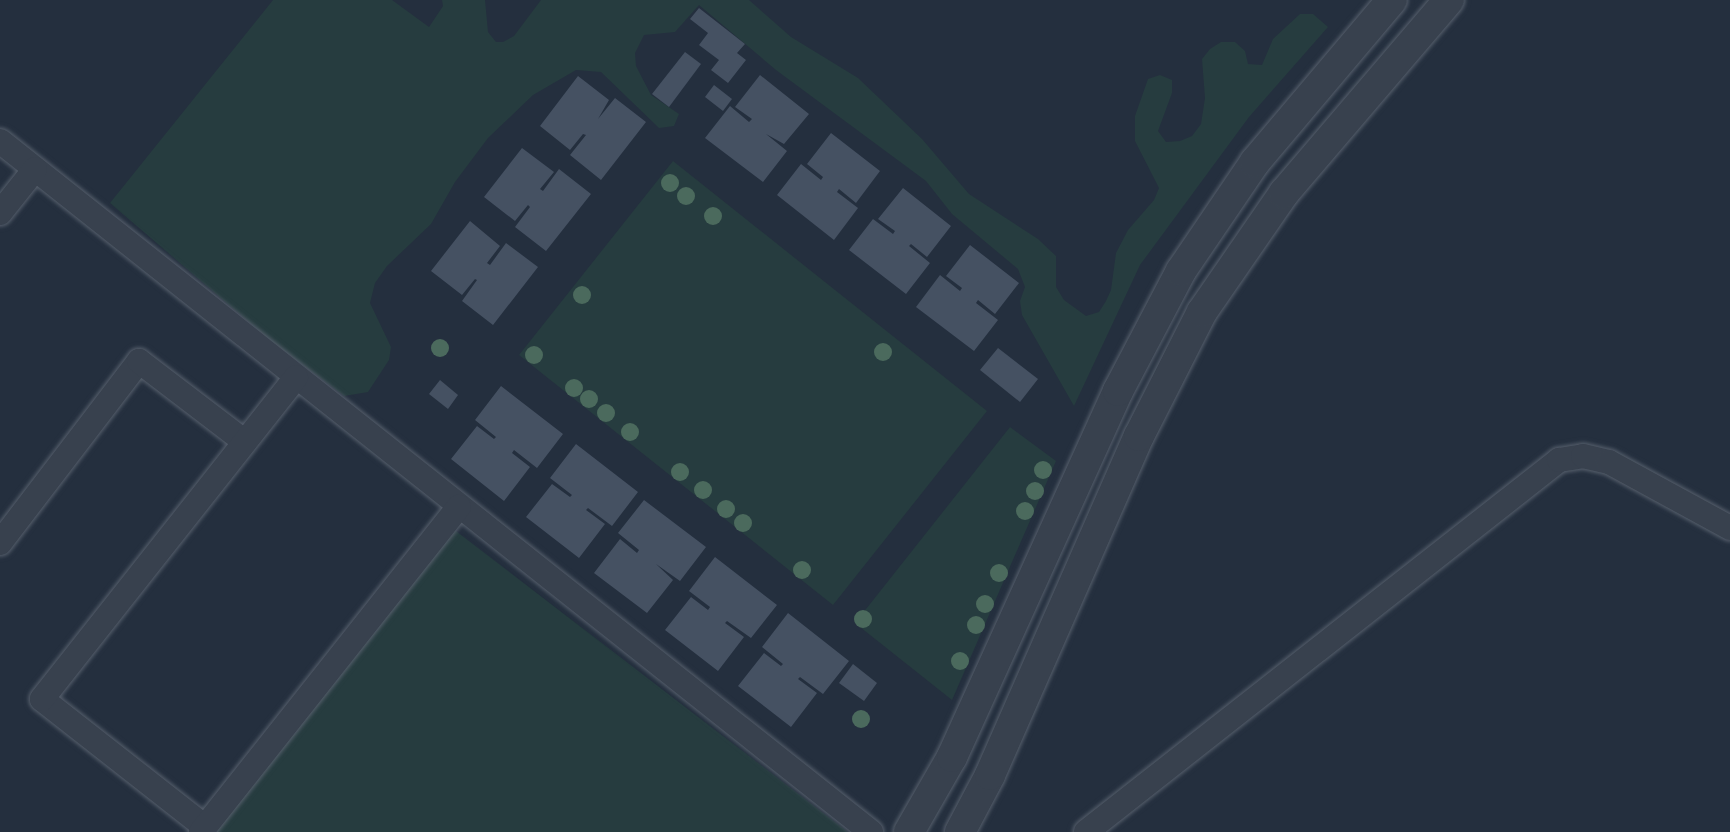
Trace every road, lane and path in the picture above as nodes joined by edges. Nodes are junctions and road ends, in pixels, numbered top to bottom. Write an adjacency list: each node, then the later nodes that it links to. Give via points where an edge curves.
1 (1392, 0): 13 (street, via 1255,162 1181,271 1118,391 977,707)
2 (1449, 0): 14 (street, via 1284,192 1202,312 1139,436 990,775)
3 (0, 141): 4 (street)
4 (35, 169): 5 (street); 6 (street)
5 (0, 213)
6 (296, 377): 7 (street); 8 (street)
7 (245, 442): 10 (street, via 139,361); 11 (street, via 42,699)
8 (459, 507): 11 (street); 12 (street)
9 (1730, 528): 15 (street, via 1609,462 1583,456 1559,460)
10 (0, 543)
11 (203, 830)
12 (871, 832)
13 (909, 832)
14 (960, 832)
15 (1086, 832)

